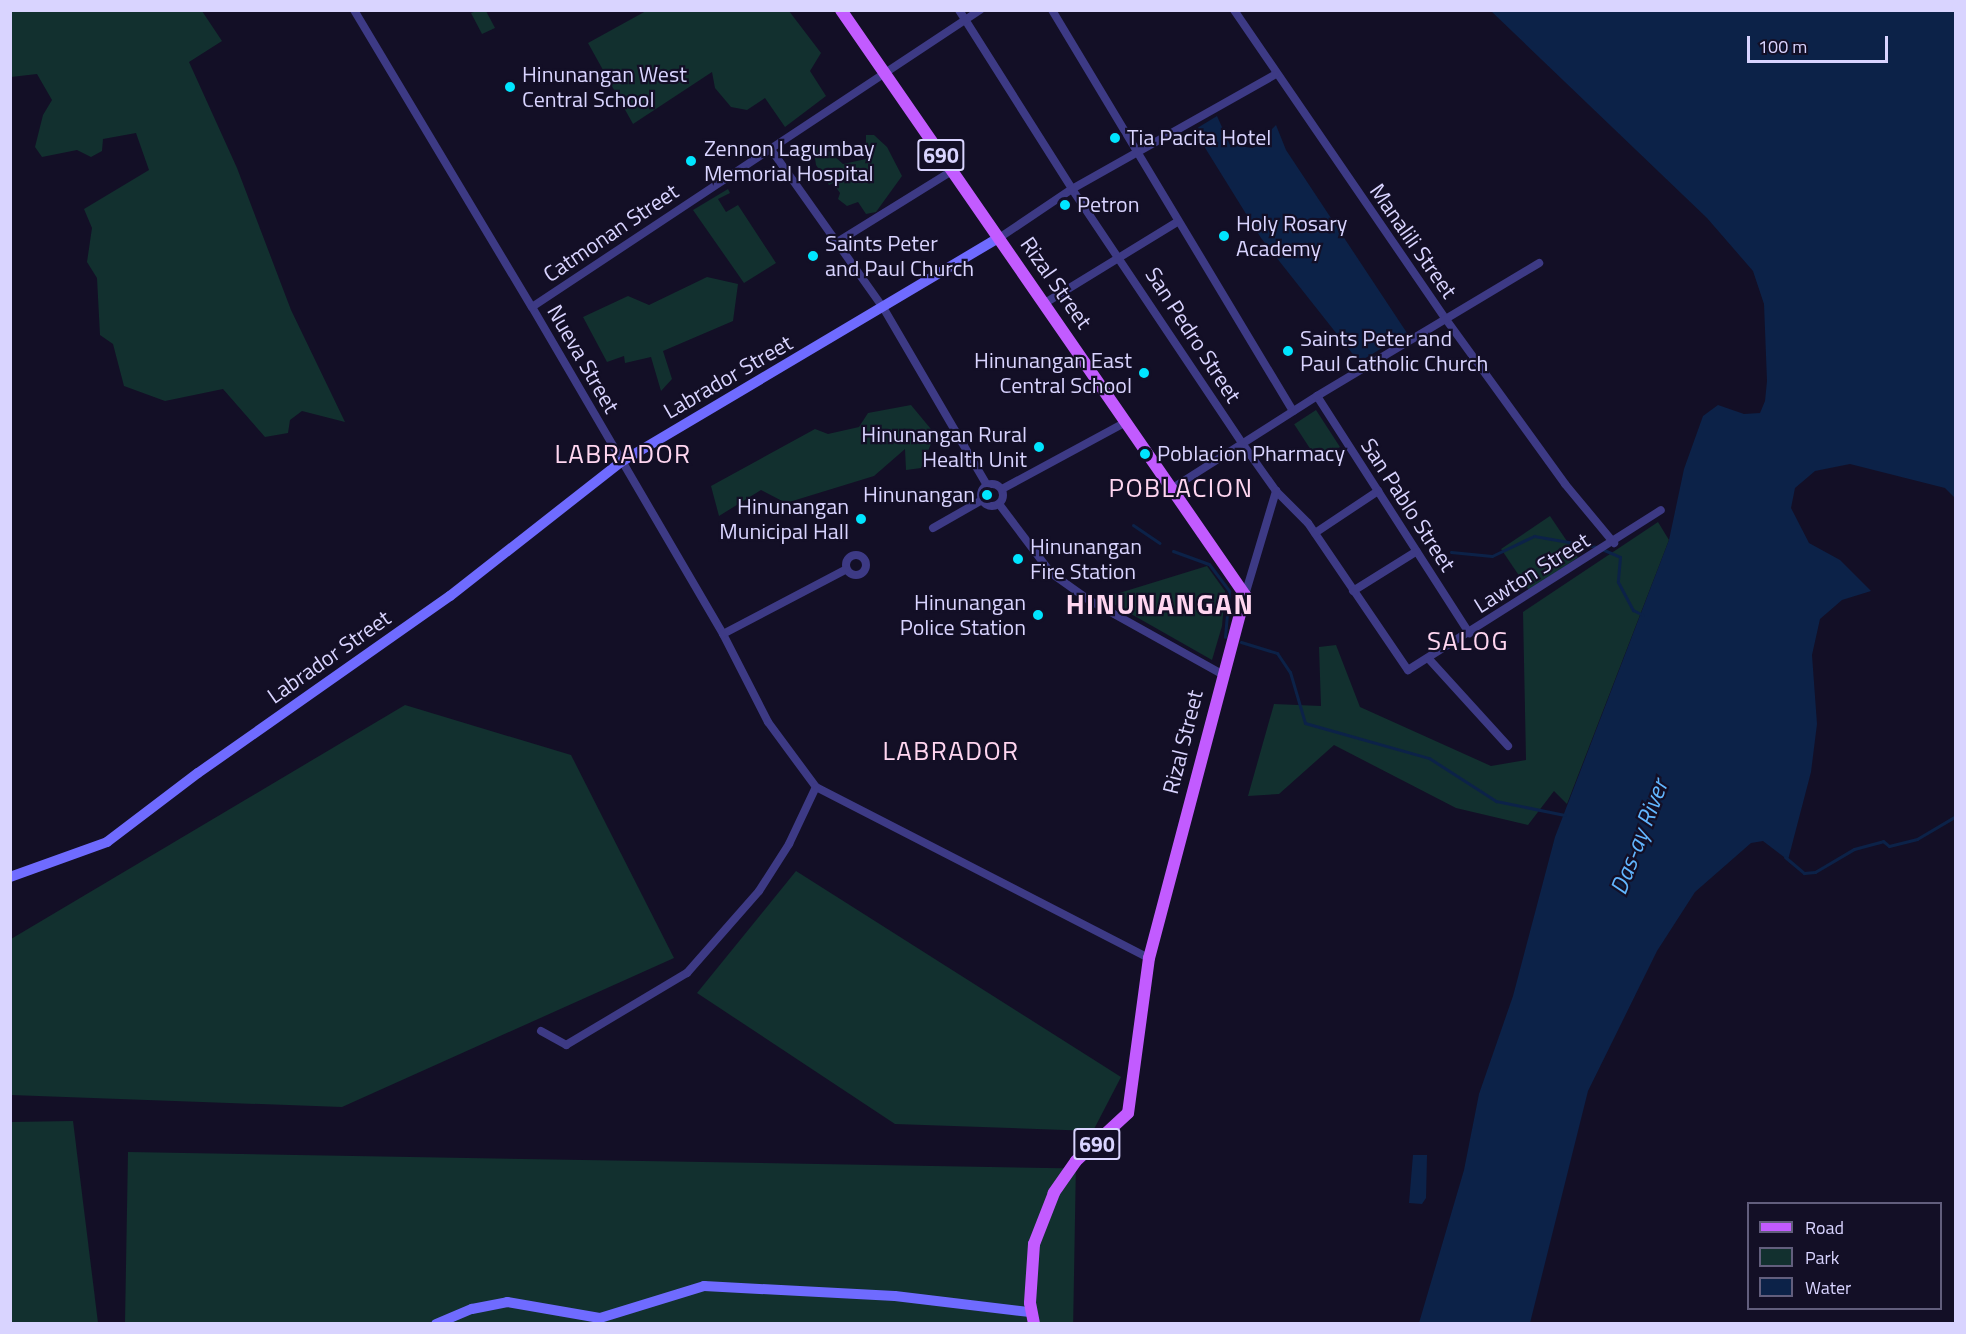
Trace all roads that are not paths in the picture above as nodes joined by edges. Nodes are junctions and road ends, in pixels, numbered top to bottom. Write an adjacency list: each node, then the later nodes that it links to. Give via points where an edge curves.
1 (354, 10): 20 (street, Nueva Street)
2 (841, 10): 8 (main road, 690)
3 (959, 10): 7 (street, San Pedro Street)
4 (980, 10): 7 (street, Catmonan Street)
5 (1052, 10): 11 (street)
6 (1234, 10): 9 (street, Manalili Street)
7 (965, 20): 8 (street, Catmonan Street); 13 (street, San Pedro Street)
8 (883, 73): 10 (street, Catmonan Street); 12 (main road, Rizal Street / 690)
9 (1274, 75): 11 (street, Labrador Street); 22 (street, Manalili Street)
10 (770, 148): 16 (street); 20 (street, Catmonan Street)
11 (1135, 153): 13 (street, Labrador Street); 14 (street)
12 (952, 171): 15 (main road, Rizal Street / 690); 16 (street)
13 (1072, 189): 15 (street, Labrador Street); 17 (street, San Pedro Street)
14 (1177, 222): 17 (street); 24 (street)
15 (999, 238): 19 (main road, Rizal Street / 690); 21 (street, Labrador Street)
16 (839, 241): 21 (street)
17 (1120, 256): 19 (street); 26 (street, San Pedro Street)
18 (1539, 263): 22 (street)
19 (1045, 303): 25 (main road, Rizal Street / 690)
20 (532, 307): 27 (street, Nueva Street)
21 (884, 309): 27 (street, Labrador Street); 28 (street)
22 (1445, 318): 23 (street); 38 (street, Manalili Street, via 1565,484)
23 (1317, 396): 24 (street); 32 (street, San Pablo Street)
24 (1293, 411): 26 (street)
25 (1126, 422): 29 (street); 30 (main road, Rizal Street / 690)
26 (1242, 443): 30 (street); 31 (street, San Pedro Street)
27 (621, 462): 44 (street, Nueva Street); 50 (street, Labrador Street, via 450,596 198,773 107,843)
28 (987, 485): 29 (street); 33 (street, via 982,490)
29 (1002, 489): 34 (street)
30 (1172, 489): 42 (main road, Rizal Street / 690)
31 (1276, 491): 37 (street, San Pedro Street); 42 (street)
32 (1378, 491): 37 (street); 39 (street, San Pablo Street)
33 (982, 500): 34 (street, via 992,507); 36 (street)
34 (999, 504): 47 (street, via 1050,573 1089,600)
35 (1662, 510): 38 (street, Lawton Street, via 1636,524)
36 (933, 528)
37 (1315, 533): 41 (street, San Pedro Street)
38 (1614, 543): 43 (street, Lawton Street)
39 (1417, 550): 41 (street); 43 (street, San Pablo Street)
40 (845, 570): 44 (street)
41 (1353, 591): 46 (street, San Pedro Street)
42 (1245, 595): 47 (main road, Rizal Street / 690)
43 (1469, 633): 45 (street, Lawton Street)
44 (723, 634): 49 (street, Nueva Street, via 768,722)
45 (1428, 658): 46 (street, Lawton Street); 48 (street)
46 (1408, 670)
47 (1222, 674): 51 (main road, Rizal Street / 690)
48 (1508, 746)
49 (816, 787): 51 (street); 52 (street, via 789,844 759,891 687,973 566,1045)
50 (10, 877)
51 (1149, 958): 53 (main road, 690, via 1128,1113 1076,1161 1054,1193 1034,1244)
52 (541, 1031)
53 (1032, 1318): 54 (street, via 895,1296 705,1286 600,1318 507,1302 472,1309)
54 (436, 1323)

